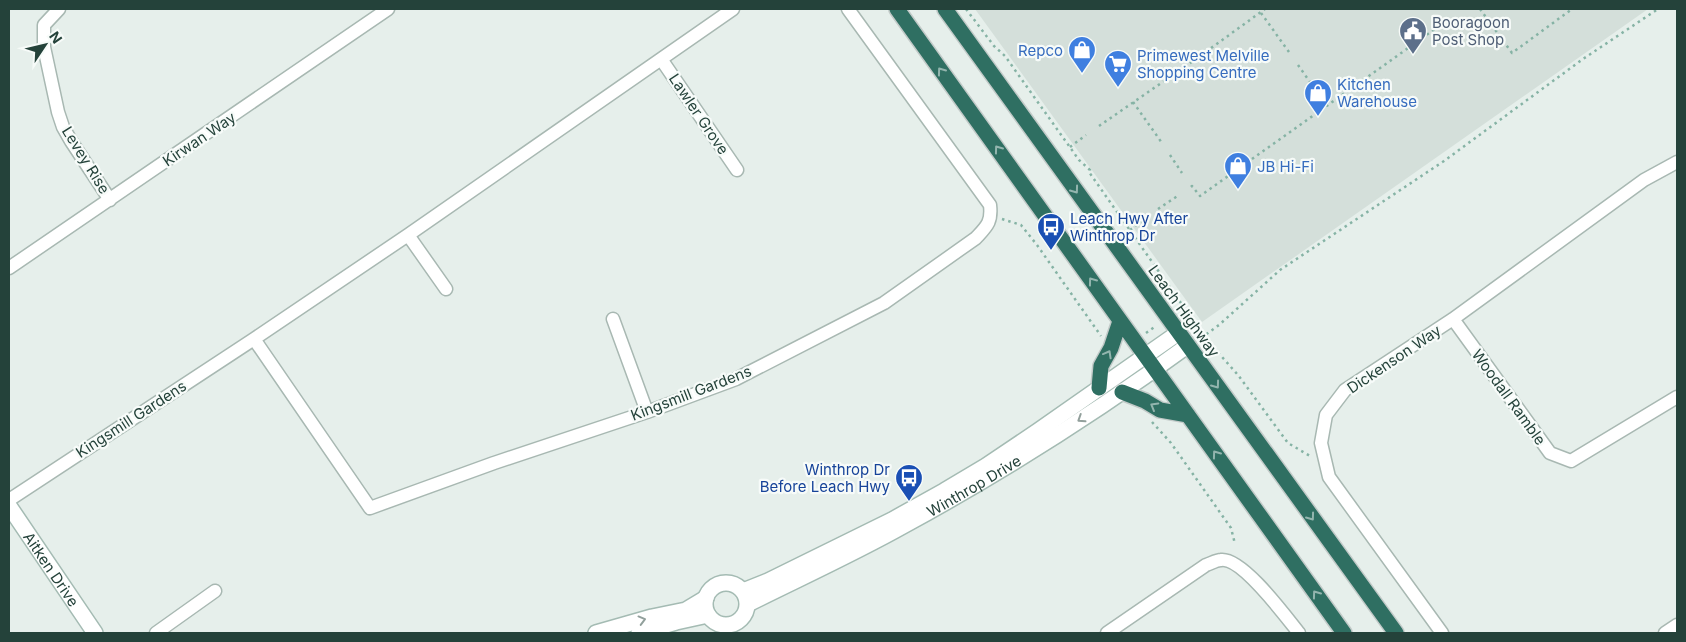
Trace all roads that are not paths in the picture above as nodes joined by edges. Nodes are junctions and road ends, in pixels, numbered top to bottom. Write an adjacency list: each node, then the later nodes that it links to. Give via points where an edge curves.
1 (59, 9): 10 (street, Levey Rise, via 44,25 44,47 58,112 71,142)
2 (388, 9): 10 (street, Kirwan Way)
3 (733, 9): 7 (street, Kingsmill Gardens)
4 (848, 9): 25 (street, Kingsmill Gardens, via 990,205 988,225 976,238 884,303 736,379)
5 (897, 9): 16 (highway, one-way to 5)
6 (945, 9): 17 (highway, Leach Highway, one-way to 17)
7 (661, 59): 9 (street, Lawler Grove); 11 (street, Kingsmill Gardens)
8 (1677, 162): 15 (street, Dickenson Way, via 1644,180)
9 (737, 170)
10 (110, 200): 12 (street, Kirwan Way)
11 (408, 235): 13 (street); 18 (street, Kingsmill Gardens)
12 (9, 268)
13 (446, 289)
14 (613, 319): 25 (street)
15 (1453, 319): 24 (street, Woodall Ramble, via 1550,453 1571,461); 43 (street, Dickenson Way, via 1345,390 1326,415 1321,443 1329,477)
16 (1120, 321): 20 (highway); 22 (highway, one-way to 16, via 1101,366 1112,348)
17 (1178, 333): 19 (highway, Leach Highway); 20 (street, Winthrop Drive)
18 (254, 339): 25 (street, Kingsmill Gardens, via 370,508); 27 (street, Kingsmill Gardens)
19 (1188, 346): 21 (street, Winthrop Drive); 42 (highway, Leach Highway, one-way to 42)
20 (1146, 356): 21 (highway); 22 (street, Winthrop Drive)
21 (1155, 370): 23 (street, Winthrop Drive); 26 (highway)
22 (1099, 388): 30 (street, Winthrop Drive, via 994,461 944,491 777,577)
23 (1122, 392): 26 (highway, one-way to 23, via 1160,410); 30 (street, Winthrop Drive, one-way to 30, via 1003,469 901,528)
24 (1677, 397)
25 (647, 412)
26 (1188, 416): 41 (highway, one-way to 26)
27 (9, 500)
28 (9, 506): 35 (street, Aitken Drive)
29 (215, 591): 36 (street)
30 (745, 597): 31 (street, via 738,586 726,583 713,587); 34 (street, via 747,610)
31 (706, 598): 32 (street); 37 (street, one-way to 31, via 686,610)
32 (708, 615): 34 (street); 38 (street)
33 (1677, 625): 44 (street)
34 (734, 628)
35 (95, 633)
36 (156, 633)
37 (596, 633)
38 (639, 633)
39 (1107, 633): 40 (street, via 1206,565 1221,560 1232,562 1247,572)
40 (1299, 633)
41 (1344, 633)
42 (1396, 633)
43 (1442, 633)
44 (1665, 633)

